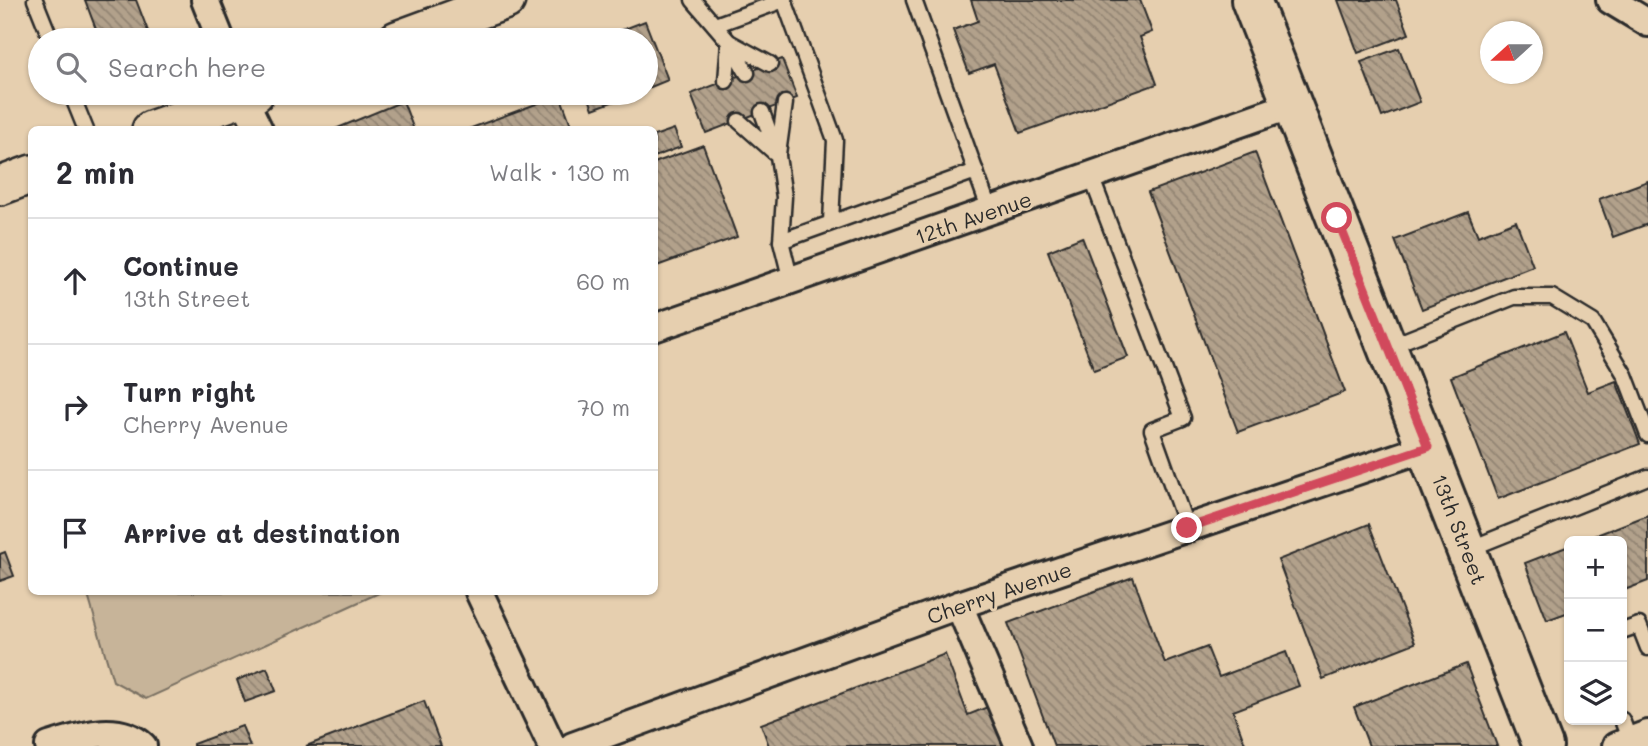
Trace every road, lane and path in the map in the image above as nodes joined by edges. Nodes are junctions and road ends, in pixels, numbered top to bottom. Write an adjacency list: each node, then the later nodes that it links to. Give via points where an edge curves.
1 (35, 0): 11 (lane)
2 (205, 0): 12 (street)
3 (506, 0): 13 (street)
4 (784, 0): 10 (lane); 34 (lane, via 835,140)
5 (914, 0): 29 (lane)
6 (1251, 0): 22 (main road, 13th Street)
7 (1610, 0): 9 (street)
8 (696, 2): 10 (lane)
9 (1648, 23)
10 (715, 25): 14 (lane)
11 (46, 28)
12 (216, 28)
13 (430, 28)
14 (729, 42): 15 (lane); 16 (lane); 17 (lane)
15 (770, 64)
16 (747, 73)
17 (726, 81)
18 (785, 103): 28 (lane)
19 (76, 105): 25 (lane)
20 (217, 105): 26 (street)
21 (250, 105): 27 (street)
22 (1292, 105): 31 (street, 12th Avenue); 38 (main road, 13th Street)
23 (762, 112): 28 (lane)
24 (739, 121): 28 (lane)
25 (84, 126)
26 (162, 126)
27 (258, 126)
28 (778, 156): 35 (lane, via 784,197)
29 (976, 171): 33 (lane); 34 (lane)
30 (28, 176): 32 (street)
31 (1091, 176): 33 (street, 12th Avenue); 42 (lane, via 1183,418 1152,430)
32 (0, 186)
33 (990, 211): 36 (street, 12th Avenue)
34 (831, 222): 35 (lane)
35 (781, 241): 36 (lane)
36 (791, 281): 37 (street, 12th Avenue)
37 (658, 327)
38 (1388, 347): 39 (lane, via 1514,297 1552,297 1593,322 1625,375); 40 (main road, 13th Street)
39 (1648, 435)
40 (1428, 447): 42 (street, Cherry Avenue); 43 (main road, 13th Street)
41 (1648, 477): 43 (lane)
42 (1187, 528): 45 (street, Cherry Avenue)
43 (1468, 549): 53 (main road, 13th Street)
44 (480, 595): 50 (street)
45 (959, 605): 51 (street, Cherry Avenue); 52 (street)
46 (1627, 629): 47 (lane, via 1639,625)
47 (1648, 648)
48 (49, 746): 49 (street, via 115,732)
49 (143, 746)
50 (552, 746)
51 (573, 746)
52 (1019, 746)
53 (1543, 746)

